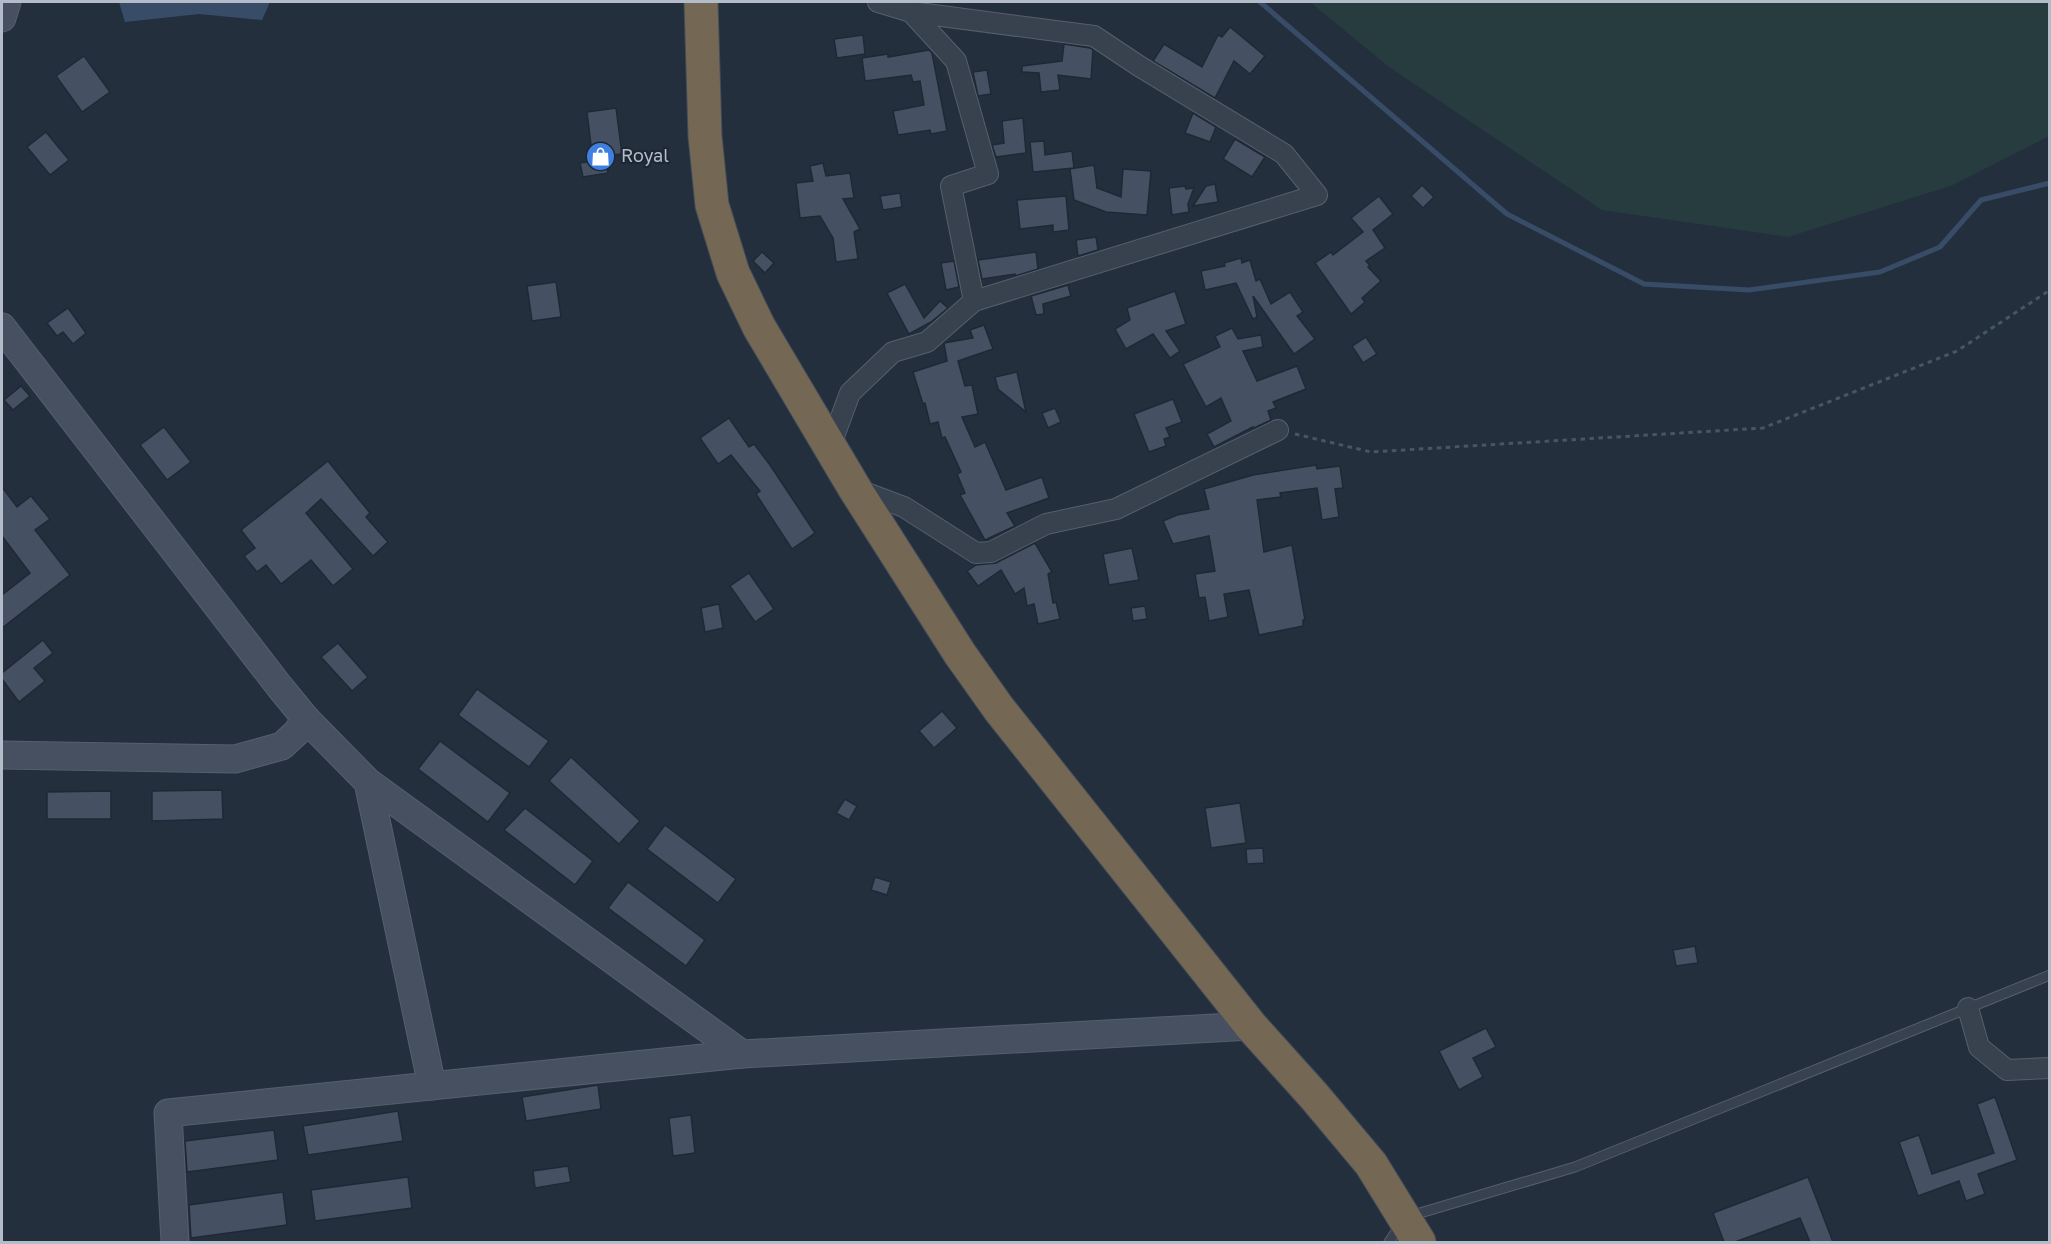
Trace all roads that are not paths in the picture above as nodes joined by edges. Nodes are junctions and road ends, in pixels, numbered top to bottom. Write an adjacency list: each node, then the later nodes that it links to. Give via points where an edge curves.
1 (7, 2): 5 (street)
2 (701, 2): 9 (highway, via 705,136 712,205 721,237 759,327)
3 (878, 2): 4 (street)
4 (911, 12): 6 (street, via 956,61 988,174 951,186); 6 (street, via 1094,36 1284,154 1317,195)
5 (2, 18)
6 (974, 301): 9 (street, via 927,342 893,352 850,393)
7 (2, 327): 11 (street)
8 (1278, 430): 10 (street, via 1116,509 1046,524 991,552 976,553 904,507)
9 (830, 447): 10 (highway)
10 (855, 489): 16 (highway, via 999,709)
11 (306, 719): 12 (street, via 282,746 235,759); 13 (street)
12 (2, 755)
13 (368, 782): 17 (street); 19 (street)
14 (2049, 975): 15 (lane)
15 (1968, 1008): 18 (street, via 1979,1047 2007,1070); 20 (lane)
16 (1251, 1026): 17 (street); 20 (highway, via 1371,1164)
17 (742, 1054): 19 (street)
18 (2049, 1068)
19 (432, 1086): 21 (street, via 168,1113)
20 (1404, 1234)
21 (175, 1242)

